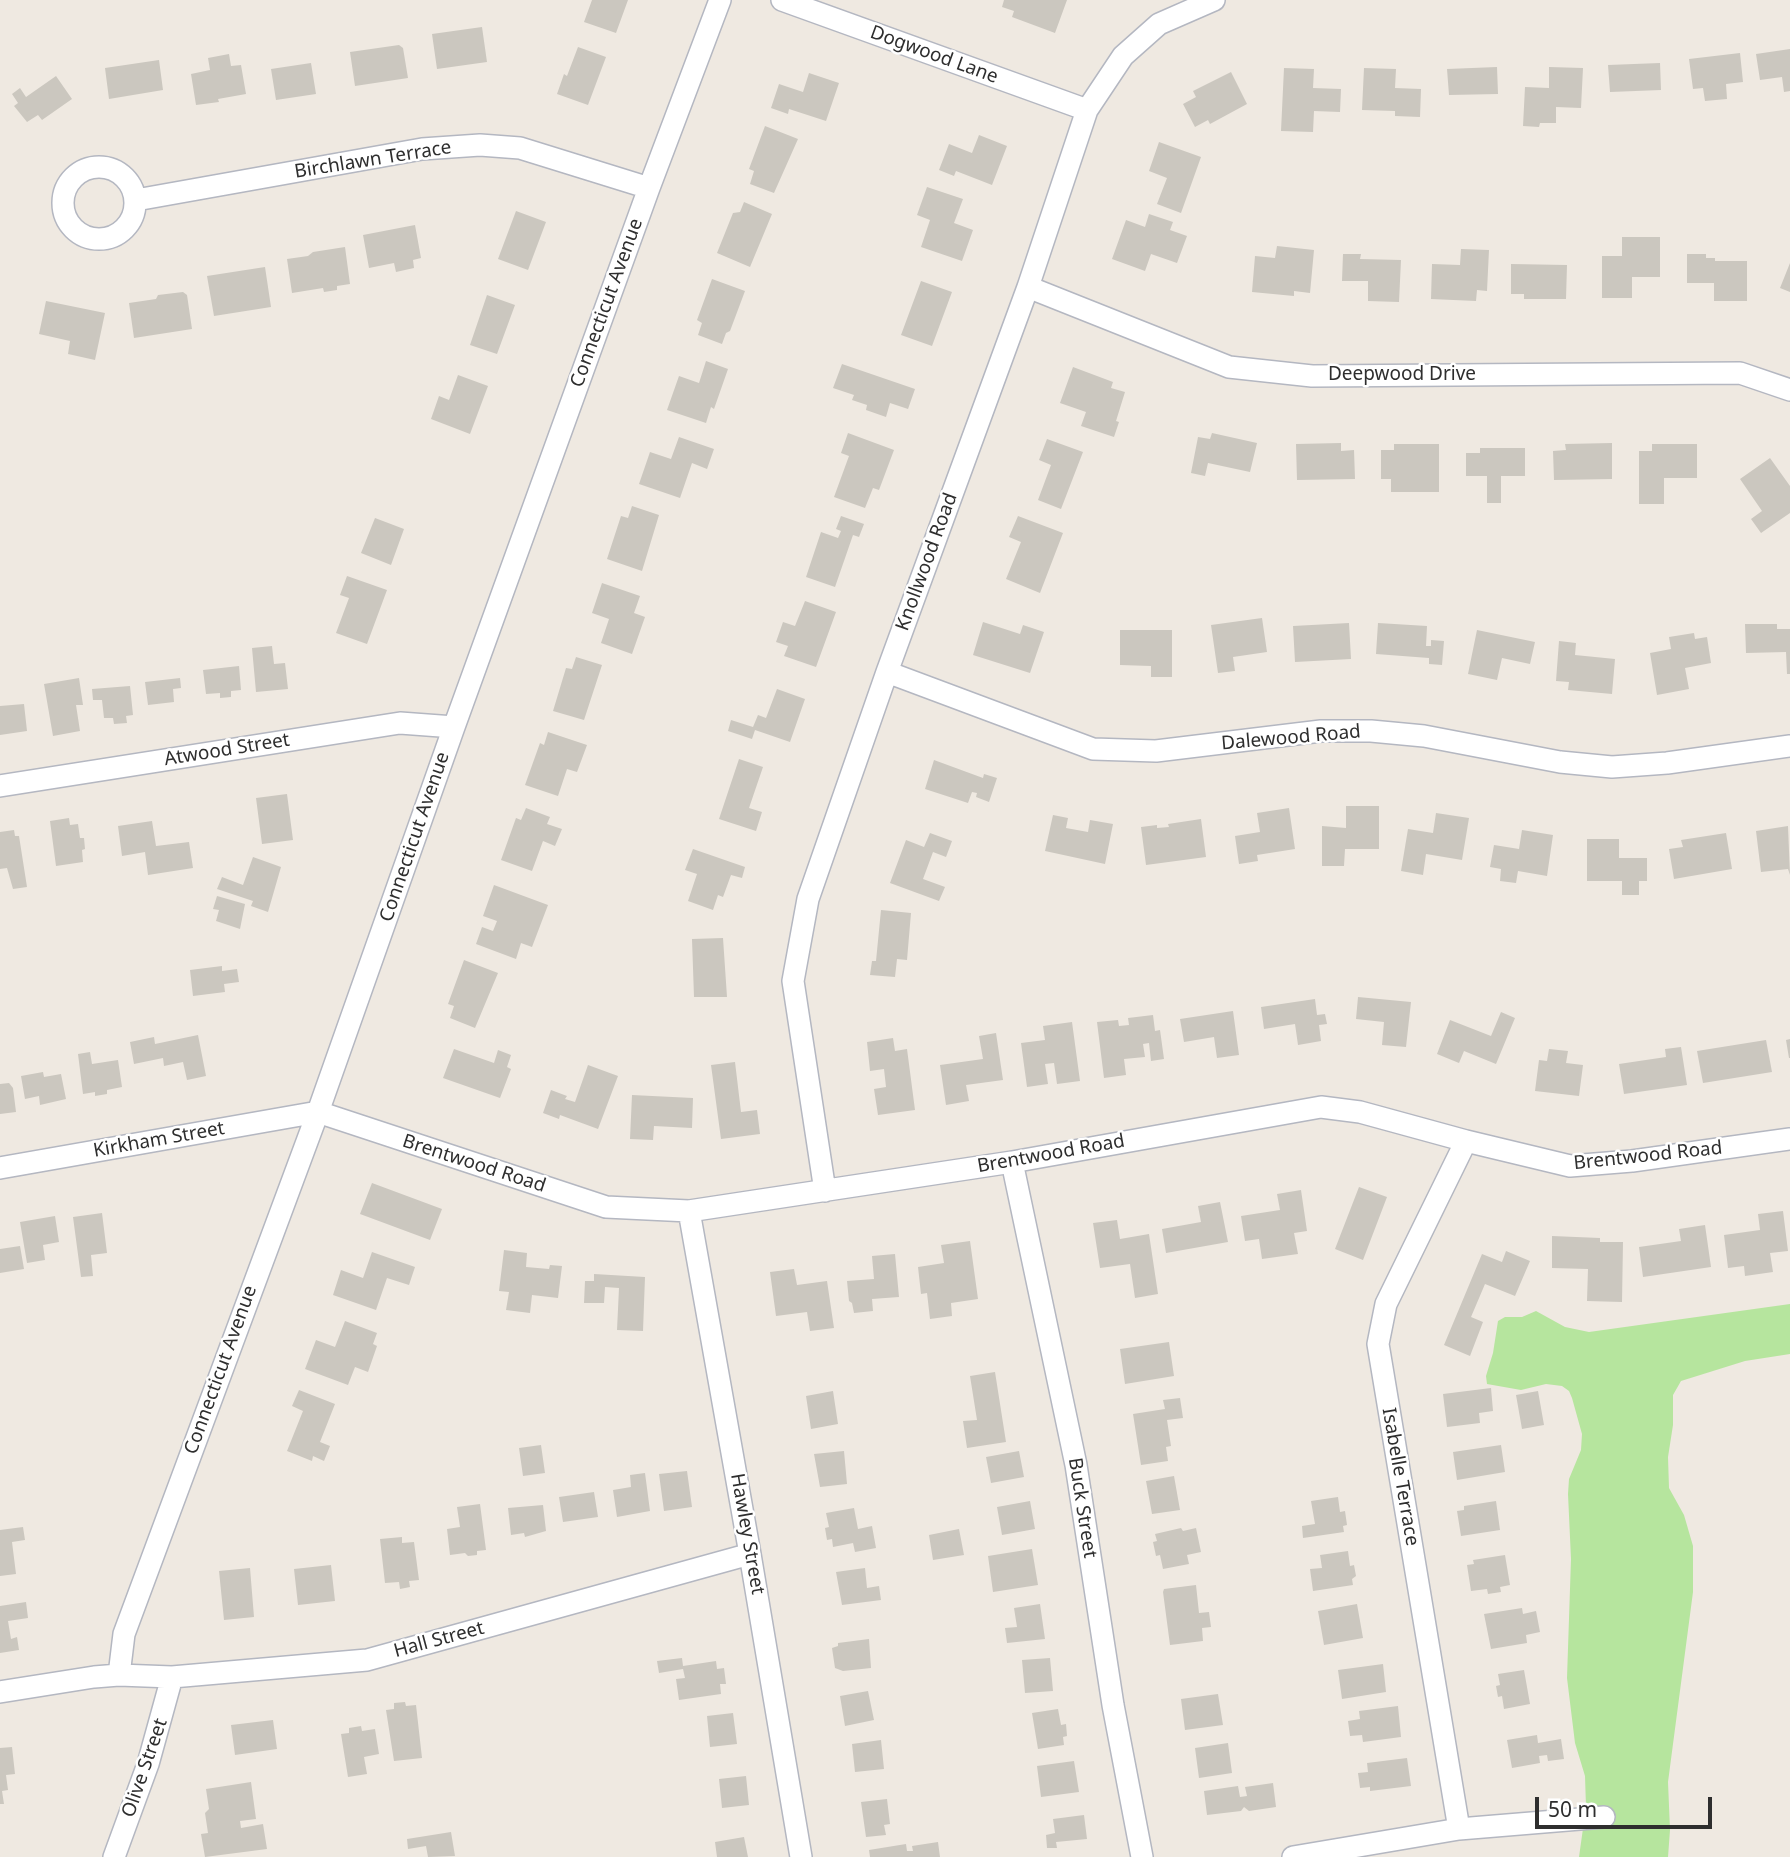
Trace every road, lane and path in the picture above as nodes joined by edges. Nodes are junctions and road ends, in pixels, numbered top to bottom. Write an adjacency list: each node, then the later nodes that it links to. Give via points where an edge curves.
1 (719, 0): 5 (street, Connecticut Avenue)
2 (782, 0): 4 (street, Dogwood Lane)
3 (1214, 0): 4 (street, Knollwood Road, via 1159,24 1123,56)
4 (1087, 110): 7 (street, Knollwood Road)
5 (649, 188): 6 (street, Birchlawn Terrace, via 520,148 480,145 422,149); 10 (street, Connecticut Avenue)
6 (136, 200)
7 (1028, 287): 8 (street, Deepwood Drive, via 1229,367 1312,376 1740,373); 9 (street, Knollwood Road)
8 (1790, 390)
9 (887, 672): 11 (street, Dalewood Road, via 1093,749 1156,751 1321,731 1371,731 1612,767); 18 (street, Knollwood Road, via 808,899 793,981)
10 (454, 727): 12 (street, Atwood Street, via 400,723); 13 (street, Connecticut Avenue)
11 (1790, 746)
12 (0, 786)
13 (318, 1112): 17 (street, Kirkham Street); 19 (street, Brentwood Road, via 606,1207); 21 (street, Connecticut Avenue, via 124,1634)
14 (1790, 1139): 15 (street, Brentwood Road, via 1570,1166)
15 (1466, 1141): 16 (street, Brentwood Road, via 1360,1112 1321,1107); 25 (street, Isabelle Terrace, via 1386,1304 1378,1344)
16 (1012, 1162): 18 (street, Brentwood Road); 28 (street, Buck Street, via 1076,1465)
17 (0, 1168)
18 (825, 1191): 19 (street, Brentwood Road)
19 (689, 1211): 20 (street, Hawley Street)
20 (750, 1554): 22 (street, Hall Street, via 367,1660); 27 (street, Hawley Street)
21 (119, 1675): 22 (street, Hall Street); 23 (street, Hall Street)
22 (172, 1677): 26 (street, Olive Street, via 158,1732)
23 (0, 1692)
24 (1604, 1817): 25 (street)
25 (1460, 1829): 29 (street)
26 (114, 1857)
27 (801, 1857)
28 (1142, 1857)
29 (1293, 1857)

